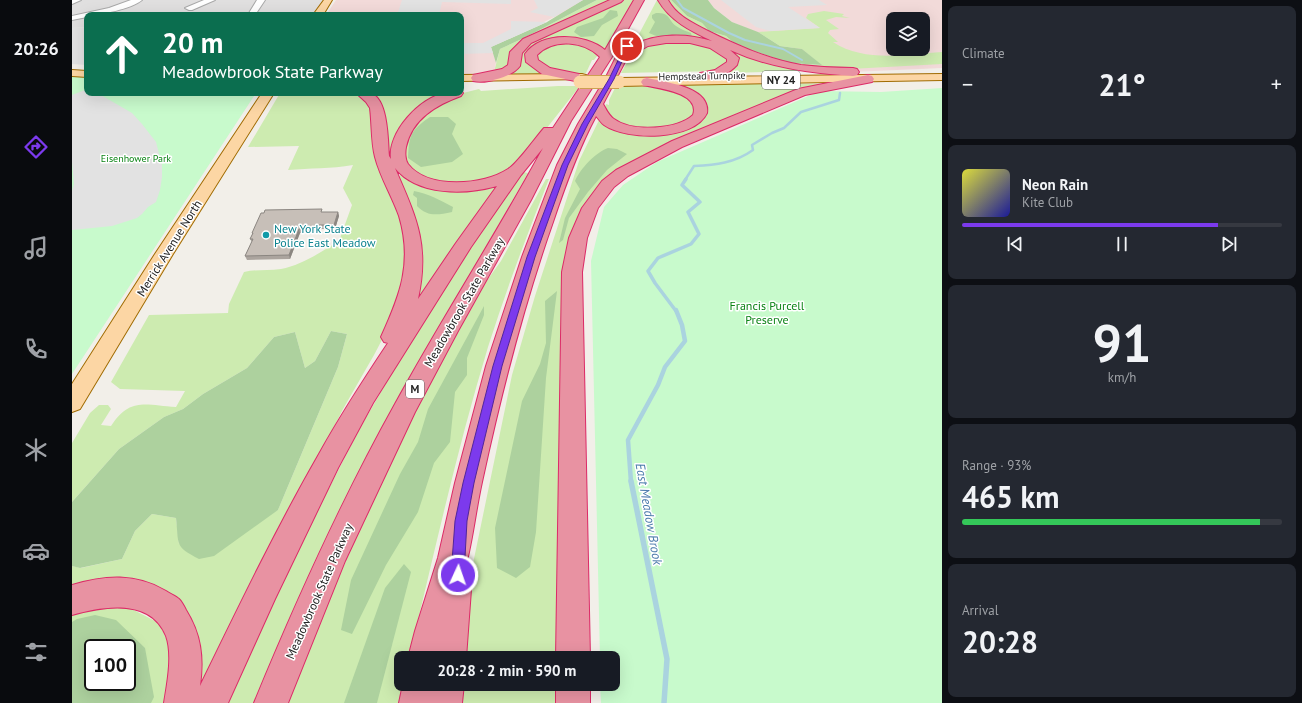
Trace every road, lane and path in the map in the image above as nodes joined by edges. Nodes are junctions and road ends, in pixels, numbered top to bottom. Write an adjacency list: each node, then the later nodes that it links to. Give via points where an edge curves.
1 (77, 0): 9 (street)
2 (138, 0): 11 (street)
3 (211, 0): 10 (street)
4 (261, 0): 12 (street)
5 (328, 0): 13 (main road)
6 (618, 0): 28 (highway, via 527,41 516,52 514,66 509,70)
7 (640, 0): 17 (highway, Meadowbrook State Parkway / M)
8 (663, 0): 25 (highway, via 682,21 748,54 800,68)
9 (72, 2)
10 (189, 8)
11 (102, 12)
12 (254, 12)
13 (320, 12)
14 (84, 16): 15 (street)
15 (72, 18)
16 (635, 31): 18 (highway, Meadowbrook State Parkway / M)
17 (606, 56): 33 (highway, Meadowbrook State Parkway / M); 33 (highway, via 594,46 571,42 545,45 531,54 532,62 542,69)
18 (622, 56): 24 (highway, via 643,44 672,40 695,41 715,46 733,58 733,64 728,69); 33 (highway, Meadowbrook State Parkway / M)
19 (72, 66): 20 (main road)
20 (84, 67)
21 (942, 68): 25 (main road, Hempstead Turnpike / NY 24)
22 (72, 73): 23 (main road)
23 (84, 74)
24 (704, 76): 25 (main road, Hempstead Turnpike / NY 24); 29 (main road, Hempstead Turnpike / NY 24)
25 (861, 76): 26 (main road, Hempstead Turnpike / NY 24); 30 (main road, Hempstead Turnpike / NY 24); 45 (highway, via 802,92 677,144 622,173 608,184 590,208 578,238 572,272)
26 (942, 77)
27 (464, 78): 28 (main road, Hempstead Turnpike / NY 24)
28 (477, 78): 33 (main road, Hempstead Turnpike / NY 24)
29 (620, 80): 30 (main road, Hempstead Turnpike / NY 24); 33 (main road, Hempstead Turnpike / NY 24, bridge)
30 (647, 82): 33 (highway, via 678,89 693,96 701,107 697,119 681,128 652,131 619,127 603,117)
31 (464, 83): 32 (main road, Hempstead Turnpike / NY 24)
32 (516, 83): 33 (main road, Hempstead Turnpike / NY 24); 34 (highway)
33 (583, 86): 38 (highway); 41 (highway, Meadowbrook State Parkway / M, via 565,165 531,257 497,366); 51 (highway, Meadowbrook State Parkway / M, via 523,200 403,411 332,556)
34 (464, 92)
35 (266, 96): 40 (main road, Merrick Avenue North)
36 (366, 96): 39 (highway, via 377,108 382,156 407,216 414,261 408,298)
37 (449, 96): 38 (highway, via 424,109 403,131 397,154 408,174 417,179 446,186 483,185)
38 (515, 172): 39 (highway, via 462,247)
39 (365, 397): 50 (highway, via 321,475)
40 (72, 403)
41 (461, 521): 43 (highway, Meadowbrook State Parkway / M); 44 (highway)
42 (72, 600): 49 (highway, via 93,594 134,593 168,610 182,633 186,665)
43 (427, 651)
44 (450, 651)
45 (573, 651)
46 (419, 691): 52 (highway)
47 (446, 691): 53 (highway)
48 (573, 691): 54 (highway)
49 (180, 703)
50 (210, 703)
51 (271, 703)
52 (416, 703)
53 (445, 703)
54 (573, 703)

